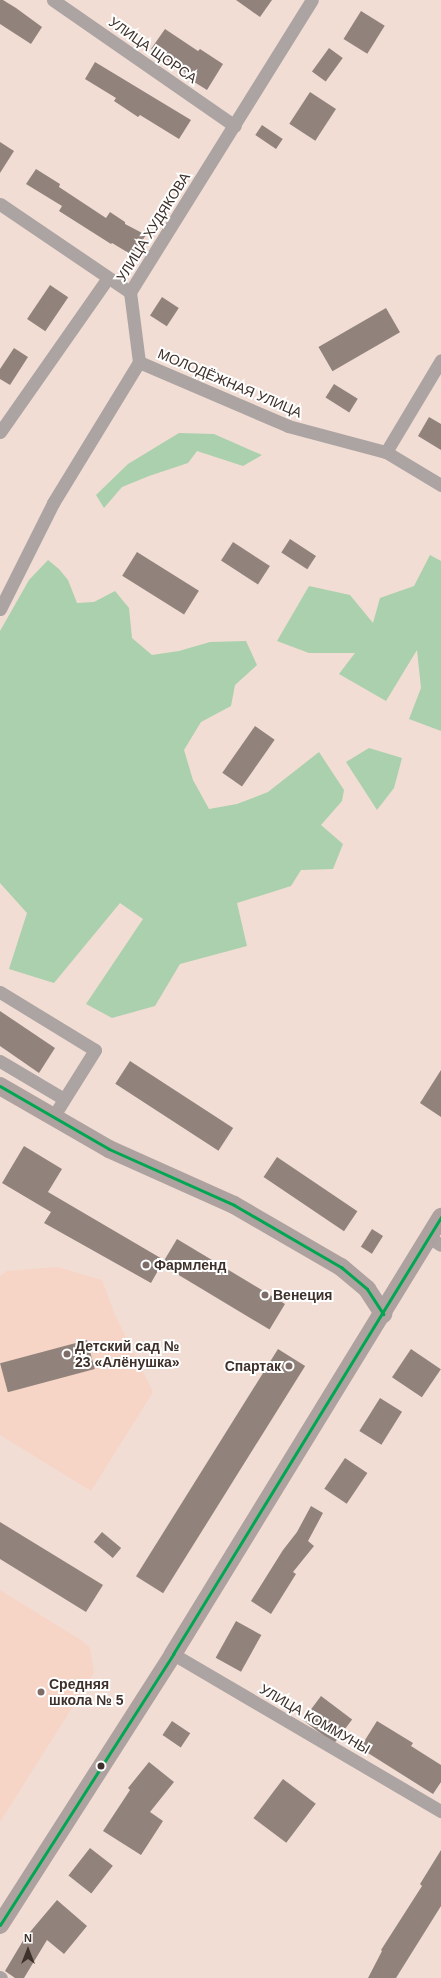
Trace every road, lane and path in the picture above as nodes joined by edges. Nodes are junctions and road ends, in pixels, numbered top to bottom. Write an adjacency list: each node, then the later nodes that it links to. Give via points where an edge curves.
1 (54, 0): 3 (street, УЛИЦА ЩОРСА)
2 (312, 0): 3 (street, УЛИЦА ХУДЯКОВА)
3 (235, 126): 6 (street, УЛИЦА ХУДЯКОВА)
4 (0, 204): 5 (street)
5 (108, 278): 6 (street); 9 (street, УЛИЦА ХУДЯКОВА)
6 (130, 292): 8 (street, УЛИЦА ХУДЯКОВА)
7 (441, 360): 10 (street)
8 (139, 362): 10 (street, МОЛОДЁЖНАЯ УЛИЦА, via 288,426); 12 (street, via 53,503)
9 (2, 424)
10 (386, 452): 11 (street, МОЛОДЁЖНАЯ УЛИЦА)
11 (441, 485)
12 (0, 609)
13 (0, 992): 16 (street, via 95,1050)
14 (0, 1061): 16 (street)
15 (0, 1086): 17 (main road)
16 (64, 1099): 17 (street)
17 (53, 1117): 20 (main road, via 108,1149 234,1206 341,1267 367,1289)
18 (441, 1217): 19 (main road)
19 (435, 1241): 20 (main road)
20 (383, 1314): 21 (main road)
21 (173, 1654): 22 (street, УЛИЦА КОММУНЫ); 23 (main road)
22 (441, 1811)
23 (0, 1925)

